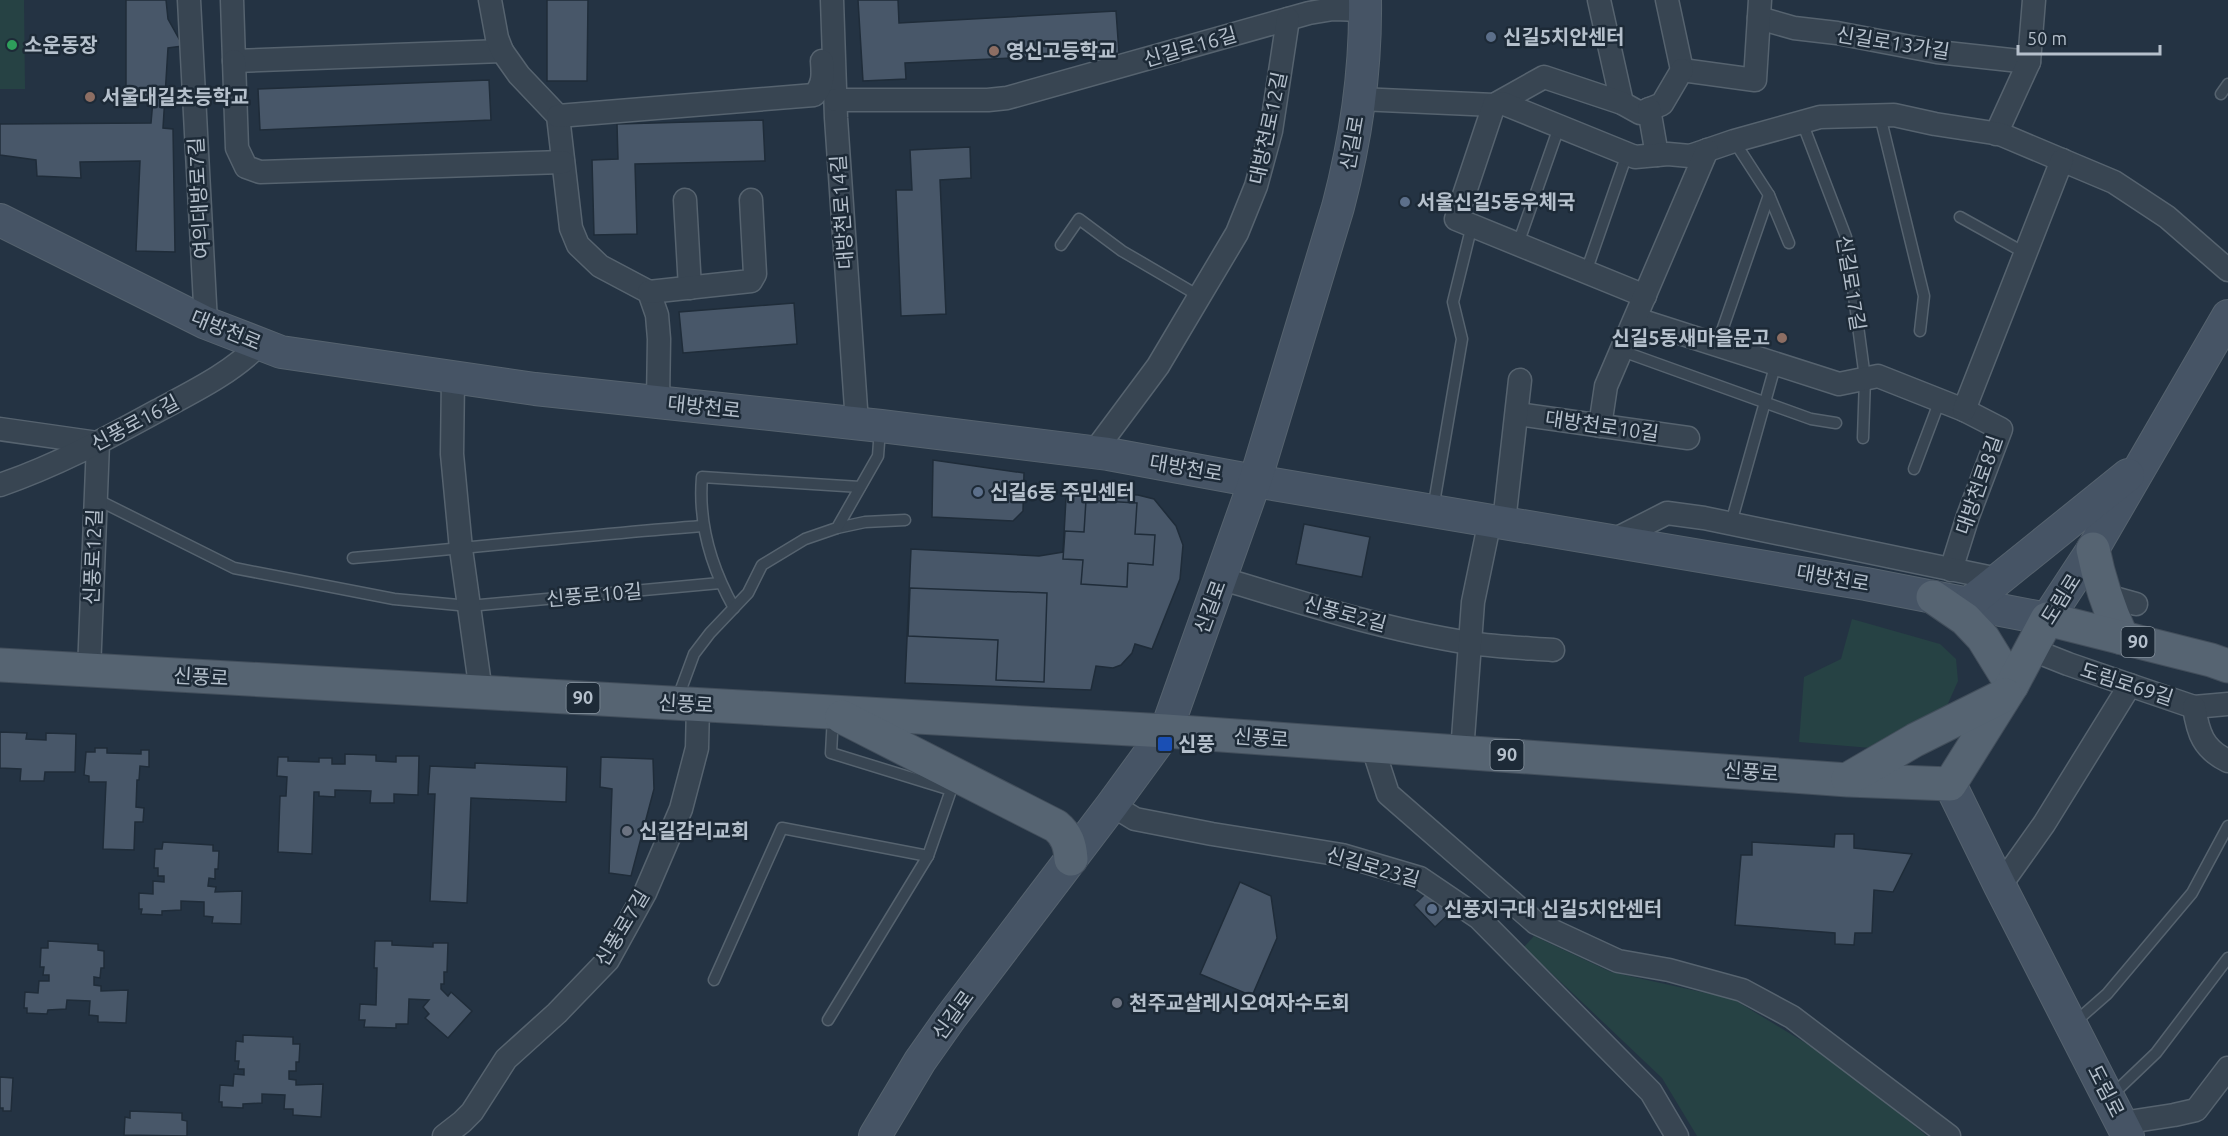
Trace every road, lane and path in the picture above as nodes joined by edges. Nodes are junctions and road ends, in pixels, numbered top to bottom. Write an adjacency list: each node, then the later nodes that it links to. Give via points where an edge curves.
1 (189, 0): 52 (street, 여의대방로7길)
2 (232, 0): 13 (street)
3 (490, 0): 12 (street)
4 (817, 0): 23 (street, via 823,78 814,95)
5 (832, 0): 19 (street, 대방천로14길)
6 (1599, 0): 20 (street)
7 (1667, 0): 15 (street)
8 (2034, 0): 14 (street)
9 (1365, 5): 11 (street, 신길로16길); 18 (main road, 신길로)
10 (1760, 9): 14 (street, 신길로13가길, via 1794,28); 15 (street, 신길로13가길, via 1755,80)
11 (1288, 19): 19 (street, 신길로16길, via 1007,98); 48 (street, 대방천로12길, via 1271,131 1256,186 1237,233)
12 (502, 51): 13 (street); 23 (street)
13 (234, 61): 33 (street, via 237,148 246,167 260,172)
14 (2029, 62): 27 (street)
15 (1682, 70): 22 (street, via 1662,104)
16 (2228, 84): 17 (lane)
17 (2221, 94)
18 (1359, 99): 21 (street); 76 (main road, 신길로, via 1350,163)
19 (836, 100): 67 (street, 대방천로14길, via 847,300)
20 (1622, 104): 21 (street, via 1544,77); 22 (street, via 1640,113)
21 (1494, 105): 26 (street, via 1502,103); 39 (street, via 1456,219)
22 (1648, 110): 31 (street)
23 (558, 116): 33 (street)
24 (1880, 116): 25 (street, via 1820,117); 27 (street, via 1894,115); 53 (lane, via 1924,296)
25 (1802, 123): 28 (street); 59 (lane, 신길로17길, via 1846,237)
26 (1560, 127): 30 (street); 42 (lane)
27 (1996, 134): 32 (street)
28 (1734, 141): 29 (street); 34 (lane)
29 (1707, 150): 31 (street, via 1690,156); 49 (street)
30 (1627, 154): 31 (street); 45 (lane)
31 (1657, 155)
32 (2062, 160): 43 (street); 44 (street, via 2114,182 2158,211)
33 (563, 162): 47 (street, via 571,228 578,245 600,266)
34 (1769, 195): 40 (lane); 55 (lane)
35 (685, 200): 46 (street)
36 (751, 200): 46 (street, via 755,274 751,281)
37 (1960, 217): 43 (lane)
38 (0, 220): 52 (main road, 대방천로)
39 (1472, 225): 42 (street); 81 (lane, via 1453,302 1462,339)
40 (1789, 243)
41 (1061, 244): 48 (lane, via 1078,219 1122,251)
42 (1518, 244): 45 (street)
43 (2025, 253): 64 (street)
44 (2228, 270)
45 (1586, 272): 49 (street)
46 (690, 288): 47 (street)
47 (649, 292): 63 (street, via 657,315 659,339)
48 (1199, 296): 73 (street, 대방천로12길, via 1158,366)
49 (1645, 296): 51 (street)
50 (2228, 316): 74 (main road, 도림로)
51 (1636, 319): 55 (street, 대방천로8길); 56 (street)
52 (206, 323): 54 (main road, 대방천로)
53 (1920, 331)
54 (260, 344): 58 (main road, 대방천로, via 281,351); 72 (street, 신풍로16길, via 227,373)
55 (1717, 345): 57 (street, 대방천로8길)
56 (1622, 351): 62 (lane); 68 (street, via 1606,386)
57 (1776, 363): 59 (street, 대방천로8길, via 1839,384); 62 (lane)
58 (453, 377): 63 (main road, 대방천로); 90 (street, via 452,454)
59 (1865, 378): 61 (street, 대방천로8길, via 1878,376); 71 (lane)
60 (1521, 380): 65 (street, 대방천로10길)
61 (1940, 400): 64 (street, 대방천로8길); 75 (lane)
62 (1764, 401): 66 (lane, via 1810,419); 85 (lane)
63 (658, 402): 67 (main road, 대방천로)
64 (1964, 410): 92 (street, 대방천로8길, via 2001,429)
65 (1516, 414): 68 (street, 대방천로10길); 83 (street, 대방천로10길)
66 (1836, 423)
67 (869, 425): 73 (main road, 대방천로); 78 (lane, via 878,456)
68 (1600, 426): 70 (street, 대방천로10길)
69 (0, 429): 72 (street)
70 (1688, 438)
71 (1863, 438)
72 (98, 443): 77 (street, 신풍로16길, via 41,471); 79 (street, 신풍로12길)
73 (1094, 452): 76 (main road, 대방천로)
74 (2142, 464): 89 (main road, 도림로); 94 (main road)
75 (1914, 469)
76 (1255, 481): 81 (main road, 대방천로); 93 (main road, 신길로)
77 (0, 485)
78 (860, 487): 80 (lane); 86 (lane, via 702,477)
79 (95, 498): 99 (lane, 신풍로10길, via 234,568 394,599); 108 (street, 신풍로12길)
80 (852, 502): 84 (lane, via 857,516); 87 (lane)
81 (1433, 509): 83 (main road, 대방천로)
82 (905, 520): 84 (lane)
83 (1497, 521): 88 (main road, 대방천로); 103 (street, via 1473,602)
84 (865, 522): 87 (lane)
85 (1731, 523): 88 (street, via 1667,513); 92 (street)
86 (702, 526): 90 (lane); 95 (lane)
87 (837, 528): 100 (lane, via 805,539 762,565 748,593)
88 (1612, 541): 96 (main road, 대방천로)
89 (2097, 542): 98 (street, via 2111,597); 101 (main road, 도림로); 102 (main road, via 2097,571)
90 (461, 549): 91 (lane); 99 (street)
91 (353, 558)
92 (1951, 570): 94 (street)
93 (1220, 578): 103 (street, 신풍로2길, via 1411,631); 116 (main road, 신길로)
94 (1998, 579): 97 (main road)
95 (720, 583): 99 (lane, 신풍로10길); 100 (lane)
96 (1933, 597): 97 (main road, 대방천로); 110 (main road, via 1965,619 1983,638)
97 (1968, 603): 101 (main road, 대방천로)
98 (2136, 604)
99 (469, 606): 111 (street)
100 (734, 608): 112 (lane, via 694,654 686,674)
101 (2047, 619): 102 (main road, 대방천로 / 90); 104 (main road, 도림로)
102 (2122, 638): 107 (main road, 대방천로 / 90)
103 (1471, 643): 105 (street, 신풍로2길); 118 (street)
104 (2030, 649): 109 (street, 도림로69길); 110 (main road, 도림로)
105 (1553, 650)
106 (0, 665): 108 (main road, 신풍로 / 90)
107 (2228, 666)
108 (89, 670): 111 (main road, 신풍로 / 90)
109 (2130, 685): 114 (street, 도림로69길); 126 (street, via 2044,824)
110 (2008, 690): 120 (main road); 121 (main road, 도림로)
111 (481, 693): 112 (main road, 신풍로 / 90)
112 (687, 704): 115 (main road, 신풍로 / 90); 133 (street, 신풍로7길, via 697,748 681,809 645,892 608,960 506,1059 472,1112)
113 (2228, 704): 114 (street)
114 (2194, 706): 119 (street, 도림로69길, via 2206,746)
115 (833, 712): 116 (main road, 신풍로 / 90); 124 (lane, via 831,753 951,790); 125 (main road, via 1056,826 1067,840)
116 (1166, 731): 117 (main road, 신풍로 / 90); 122 (main road, 신길로)
117 (1372, 745): 118 (main road, 신풍로 / 90); 136 (street, via 1388,794 1536,923 1618,961 1742,990 1792,1017)
118 (1462, 752): 120 (main road, 신풍로 / 90)
119 (2228, 761)
120 (1848, 780): 121 (main road, 신풍로 / 90)
121 (1950, 784): 126 (main road, 도림로)
122 (1112, 806): 125 (main road, 신길로); 135 (street, 신길로23길, via 1135,819 1342,855 1420,878 1479,918 1651,1092)
123 (2228, 826): 130 (lane, via 2192,893 2106,994)
124 (928, 856): 128 (lane, via 782,828); 129 (lane)
125 (1071, 859): 134 (main road, 신길로, via 920,1061)
126 (2000, 886): 130 (main road, 도림로)
127 (2228, 958): 132 (lane, via 2156,1053)
128 (714, 980)
129 (828, 1020)
130 (2072, 1025): 132 (main road, 도림로)
131 (2228, 1068): 132 (street, via 2196,1110)
132 (2120, 1119)
133 (444, 1136)
134 (875, 1136)
135 (1677, 1136)
136 (1948, 1136)

